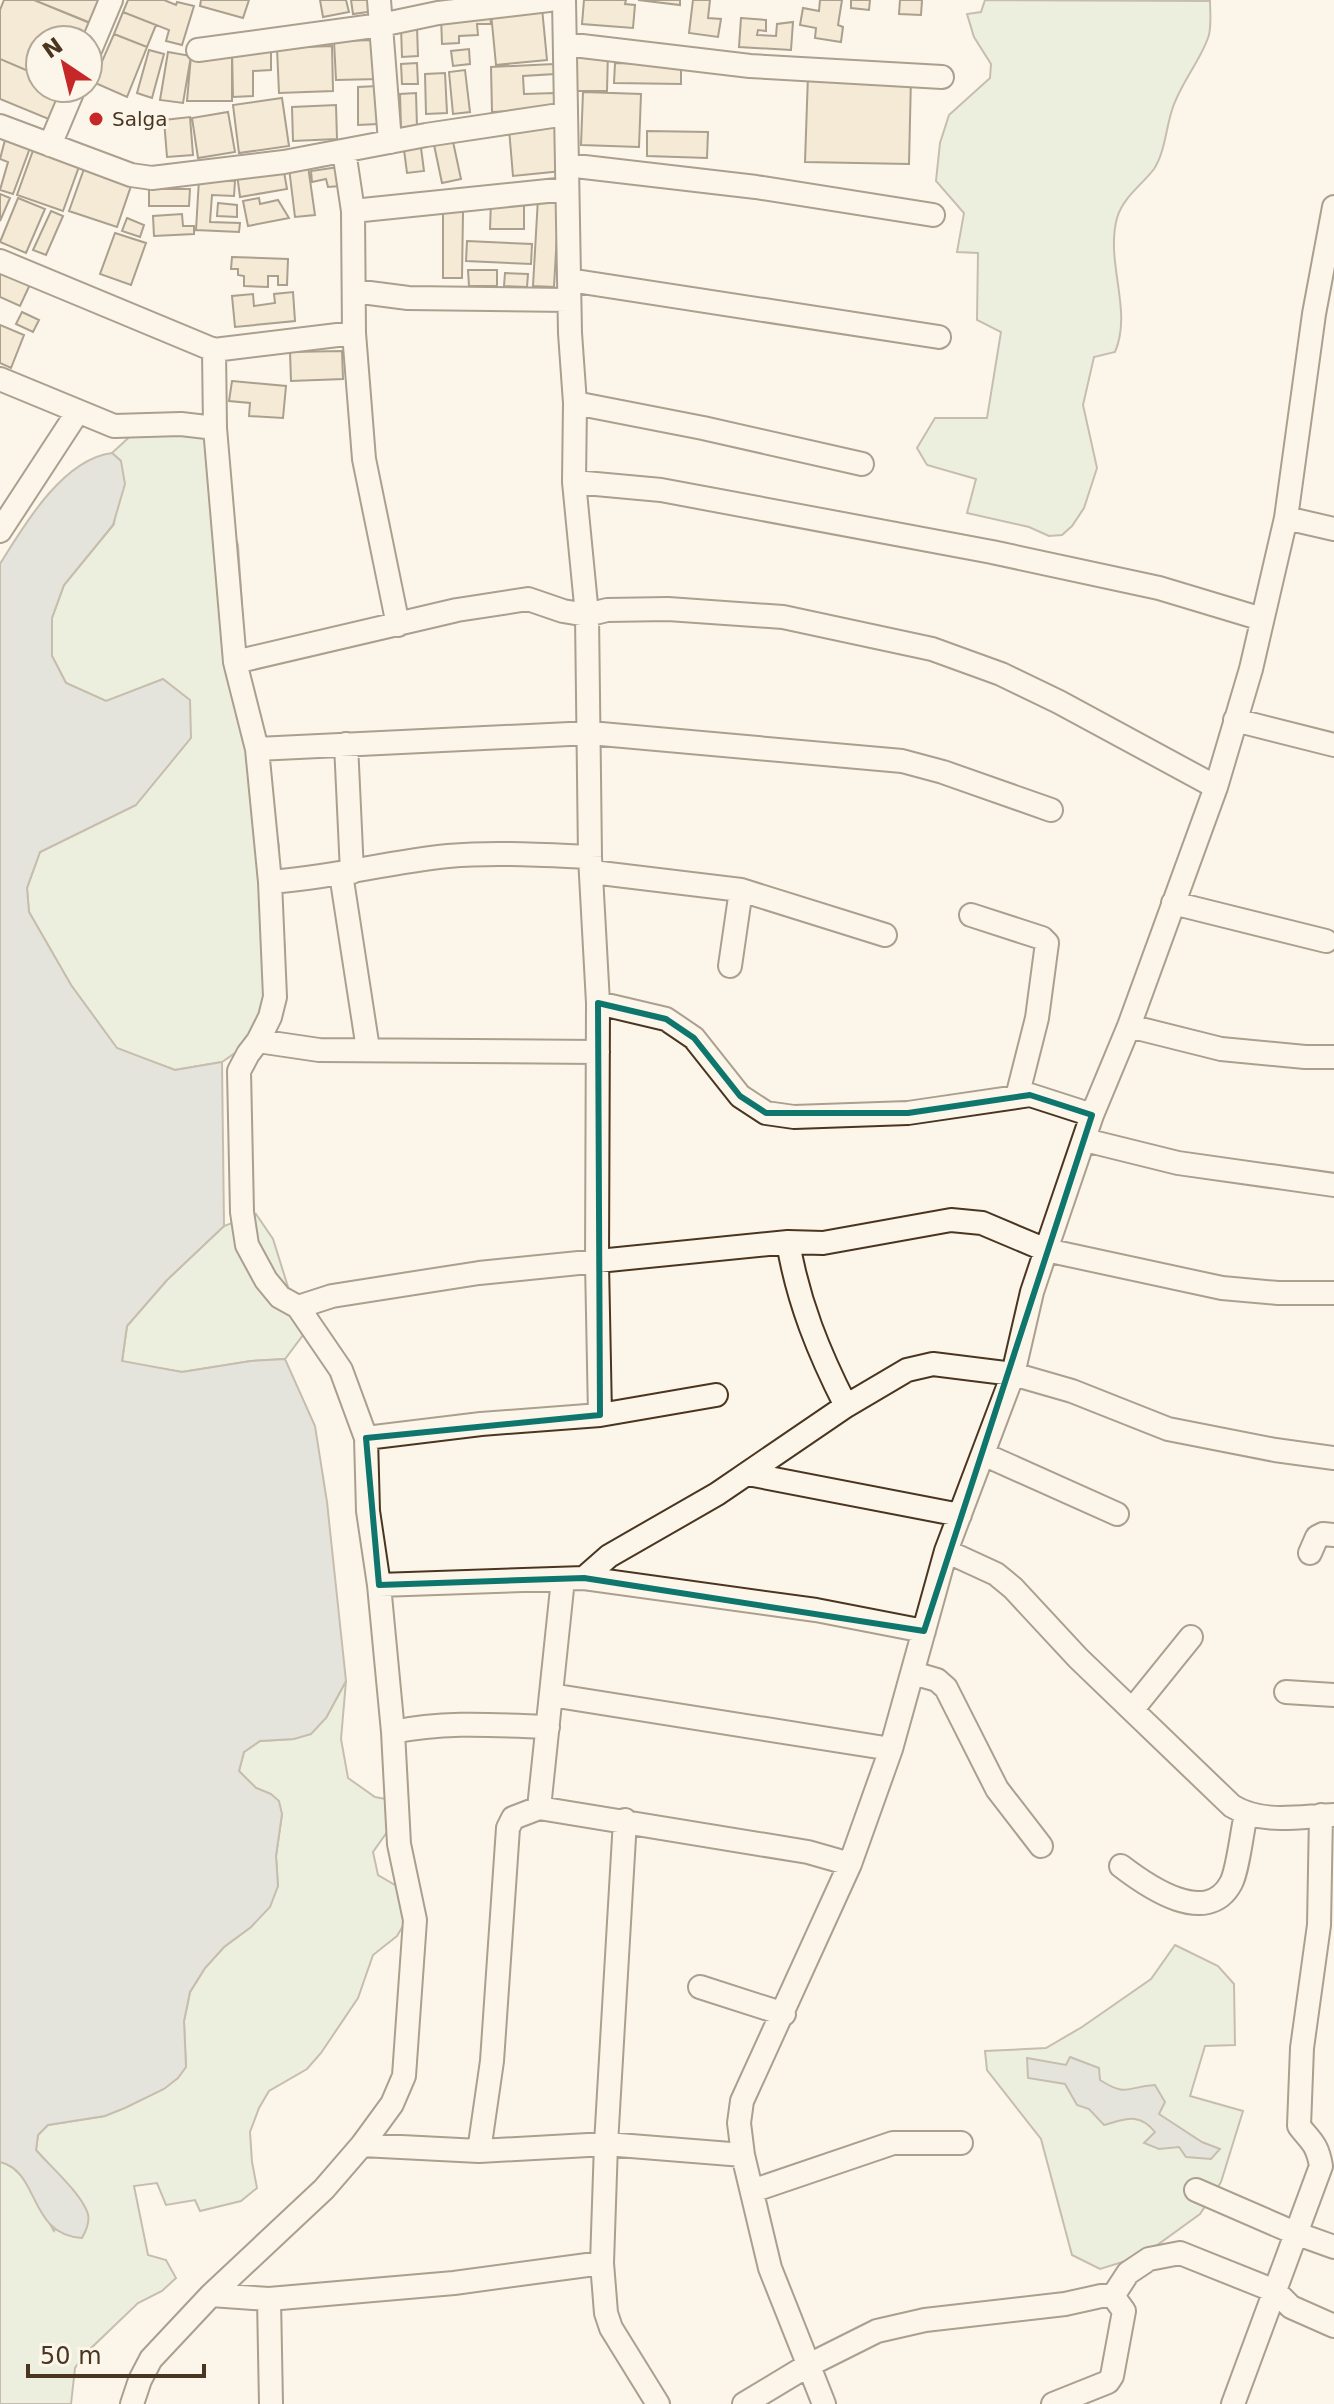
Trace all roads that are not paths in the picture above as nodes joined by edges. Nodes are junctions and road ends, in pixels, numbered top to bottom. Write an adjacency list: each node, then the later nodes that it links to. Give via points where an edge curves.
1 (111, 0): 5 (street)
2 (379, 0): 6 (street)
3 (549, 0): 6 (street)
4 (564, 0): 7 (street)
5 (101, 24)
6 (381, 25): 8 (street); 13 (street)
7 (565, 44): 9 (street, via 750,66); 11 (street)
8 (198, 50)
9 (942, 77)
10 (67, 104): 14 (street)
11 (566, 114): 13 (street); 16 (street)
12 (0, 126): 14 (street)
13 (390, 142): 15 (street)
14 (50, 145): 15 (street, via 152,178)
15 (344, 151): 19 (street)
16 (567, 165): 17 (street); 20 (street)
17 (567, 189): 19 (street); 22 (street)
18 (1334, 207): 24 (street)
19 (353, 211): 23 (street)
20 (933, 215)
21 (0, 261): 27 (street)
22 (569, 290): 23 (street, via 408,298); 26 (street); 29 (street)
23 (354, 291): 25 (street)
24 (1324, 317): 34 (street)
25 (354, 333): 27 (street); 39 (street, via 364,459)
26 (939, 337)
27 (214, 350): 31 (street)
28 (0, 379): 30 (street)
29 (575, 403): 32 (street); 33 (street)
30 (77, 413): 31 (street, via 114,426); 36 (street)
31 (215, 428): 40 (street)
32 (862, 464)
33 (574, 482): 37 (street); 38 (street, via 661,490 992,552 1159,588)
34 (1286, 518): 35 (street); 38 (street)
35 (1334, 529)
36 (0, 531)
37 (587, 615): 39 (street, via 528,599); 42 (street); 46 (street, via 668,609 783,617 932,649 1059,702)
38 (1262, 619): 41 (street)
39 (398, 625): 40 (street)
40 (235, 662): 45 (street)
41 (1235, 720): 44 (street); 46 (street)
42 (590, 733): 43 (street); 47 (street, via 902,761); 48 (street)
43 (346, 744): 45 (street); 49 (street)
44 (1334, 745)
45 (257, 749): 50 (street)
46 (1216, 787): 52 (street)
47 (1051, 810)
48 (591, 864): 49 (street, via 516,854 451,856); 51 (street); 57 (street)
49 (346, 873): 50 (street); 60 (street)
50 (270, 882): 59 (street, via 275,997)
51 (741, 890): 54 (street); 56 (street)
52 (1173, 903): 55 (street); 58 (street)
53 (971, 915): 63 (street, via 1047,943 1037,1018)
54 (885, 935)
55 (1326, 941)
56 (730, 966)
57 (598, 1003): 61 (street); 63 (street, via 666,1019 694,1038 740,1096 766,1113 908,1113)
58 (1129, 1026): 62 (street, via 1221,1049); 64 (street)
59 (258, 1041): 60 (street, via 319,1050); 71 (street, via 239,1071 242,1212 247,1245 266,1280)
60 (368, 1049): 61 (street)
61 (598, 1052): 69 (street)
62 (1334, 1057)
63 (1017, 1097): 64 (street, via 1030,1095)
64 (1092, 1115): 65 (street)
65 (1085, 1140): 66 (street, via 1178,1163); 68 (street)
66 (1334, 1185)
67 (788, 1242): 68 (street, via 823,1243 951,1220 982,1223); 69 (street); 74 (street, via 813,1337)
68 (1046, 1250): 70 (street, via 1222,1288); 72 (street)
69 (597, 1263): 71 (street, via 479,1273 332,1296); 75 (street)
70 (1334, 1293)
71 (298, 1307): 76 (street, via 341,1370)
72 (1013, 1374): 74 (street, via 933,1364 907,1370); 77 (street); 78 (street, via 1168,1429)
73 (716, 1395): 75 (street)
74 (846, 1406): 79 (street)
75 (600, 1415): 76 (street)
76 (366, 1438): 86 (street, via 368,1511)
77 (983, 1454): 80 (street); 81 (street)
78 (1334, 1458)
79 (748, 1474): 81 (street); 85 (street)
80 (1117, 1514)
81 (960, 1515): 83 (street)
82 (1334, 1535): 84 (street, via 1317,1537)
83 (946, 1551): 87 (street); 93 (street, via 996,1574 1013,1588)
84 (1310, 1553)
85 (573, 1579): 86 (street); 87 (street, via 816,1610); 91 (street)
86 (379, 1585): 95 (street)
87 (924, 1631): 89 (street)
88 (1191, 1637): 93 (street)
89 (913, 1673): 96 (street); 101 (street, via 946,1688 997,1789)
90 (1286, 1692): 92 (street)
91 (551, 1695): 94 (street); 96 (street)
92 (1334, 1695)
93 (1132, 1710): 98 (street)
94 (548, 1727): 95 (street, via 471,1723); 97 (street)
95 (393, 1732): 110 (street, via 399,1844 415,1920 411,1996 404,2076 392,2104)
96 (891, 1749): 102 (street)
97 (539, 1808): 100 (street); 111 (street, via 513,1818 508,1828 492,2061)
98 (1246, 1814): 99 (street); 103 (street, via 1232,1882 1212,1900 1179,1900 1154,1891)
99 (1328, 1815): 104 (street)
100 (625, 1820): 102 (street); 109 (street)
101 (1041, 1846)
102 (850, 1864): 106 (street)
103 (1121, 1866)
104 (1326, 1924): 107 (street, via 1302,2048 1299,2126)
105 (700, 1987): 106 (street)
106 (784, 2014): 112 (street, via 742,2101)
107 (1323, 2139): 115 (street, via 1321,2166)
108 (961, 2143): 114 (street, via 893,2143)
109 (606, 2144): 111 (street); 112 (street); 117 (street)
110 (362, 2145): 111 (street); 119 (street, via 324,2189)
111 (479, 2151)
112 (743, 2155): 114 (street)
113 (1196, 2190): 115 (street)
114 (752, 2191): 123 (street, via 770,2268)
115 (1295, 2233): 116 (street); 118 (street)
116 (1334, 2247)
117 (602, 2263): 121 (street); 126 (street, via 611,2328)
118 (1275, 2291): 120 (street, via 1180,2253 1149,2259 1128,2273); 122 (street, via 1291,2307); 130 (street)
119 (211, 2295): 121 (street); 124 (street, via 151,2359)
120 (1113, 2296): 123 (street, via 889,2328); 129 (street, via 1124,2311 1112,2376 1103,2386)
121 (269, 2299): 125 (street)
122 (1334, 2326)
123 (807, 2366): 127 (street); 128 (street)
124 (132, 2404)
125 (271, 2404)
126 (658, 2404)
127 (744, 2404)
128 (824, 2404)
129 (1055, 2404)
130 (1233, 2404)

